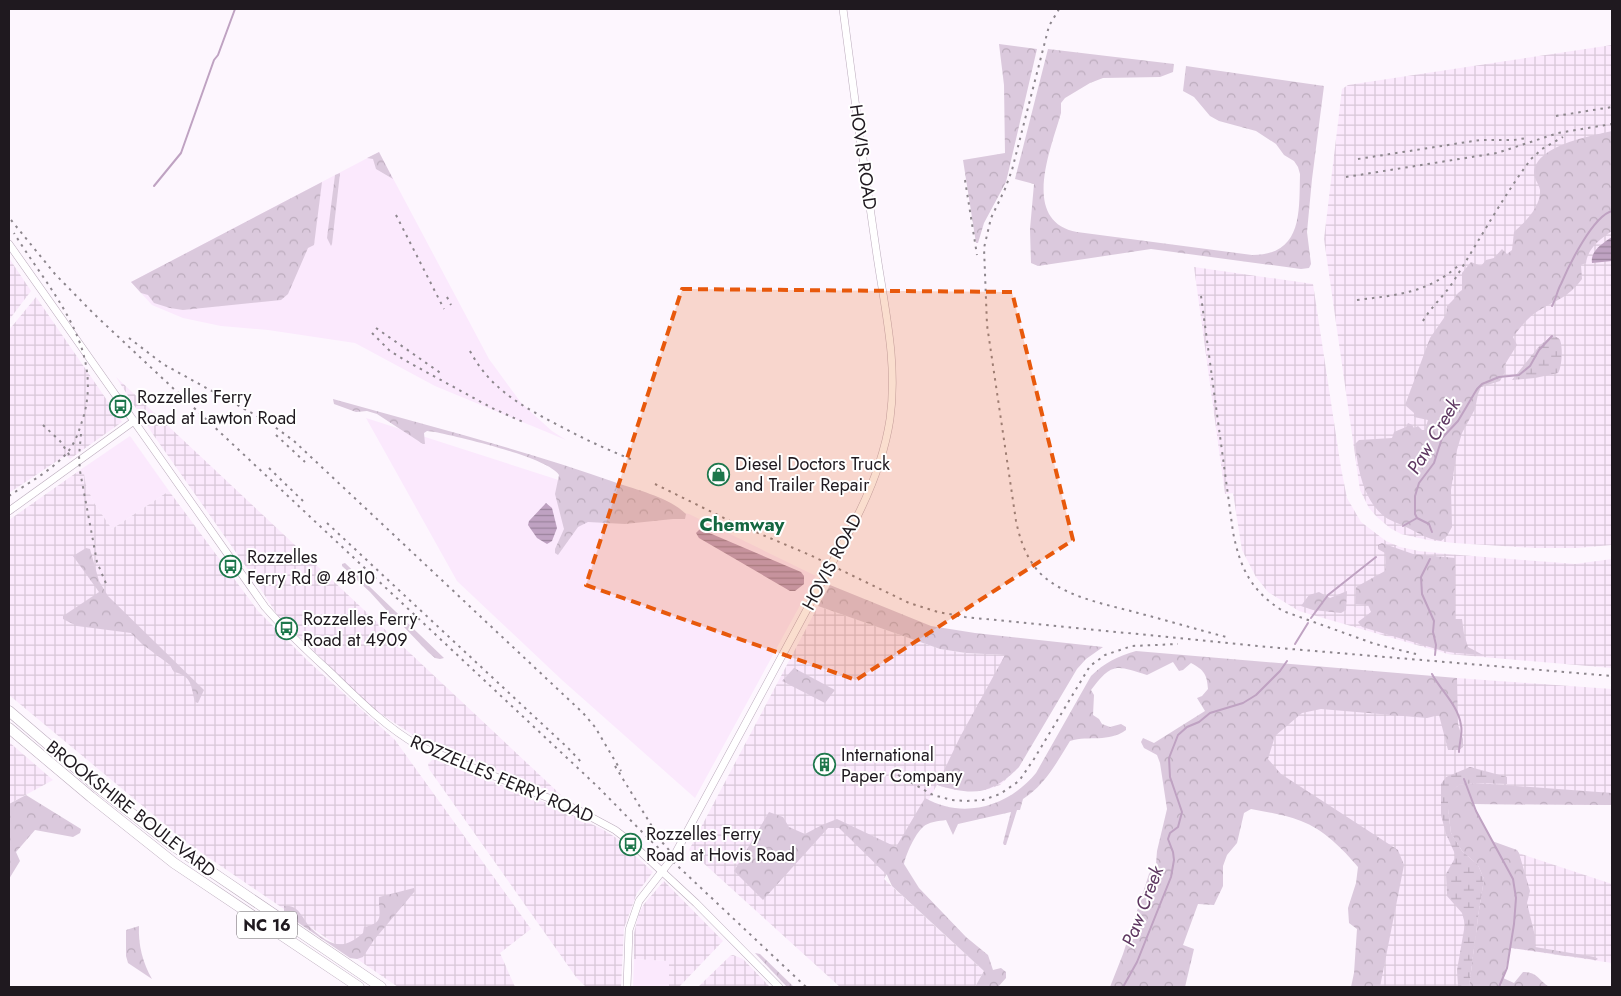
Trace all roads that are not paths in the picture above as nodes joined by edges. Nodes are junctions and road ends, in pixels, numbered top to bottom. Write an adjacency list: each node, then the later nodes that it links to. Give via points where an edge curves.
1 (843, 9): 9 (street, HOVIS ROAD, bridge, via 890,332 893,375 890,418 883,452 870,490 838,552 691,826)
2 (9, 244): 3 (street, ROZZELLES FERRY ROAD)
3 (134, 421): 4 (street); 9 (street, ROZZELLES FERRY ROAD, via 266,607 374,714 419,746 593,817 628,840)
4 (9, 511)
5 (9, 711): 7 (highway, BROOKSHIRE BOULEVARD / NC 16, via 99,788)
6 (9, 728): 8 (highway, BROOKSHIRE BOULEVARD / NC 16)
7 (183, 853): 8 (highway); 11 (highway, BROOKSHIRE BOULEVARD / NC 16)
8 (174, 863): 10 (highway, BROOKSHIRE BOULEVARD / NC 16)
9 (662, 872): 12 (street, HOVIS ROAD, via 639,901 632,918); 13 (street, ROZZELLES FERRY ROAD)
10 (359, 987)
11 (381, 987)
12 (627, 987)
13 (778, 987)

